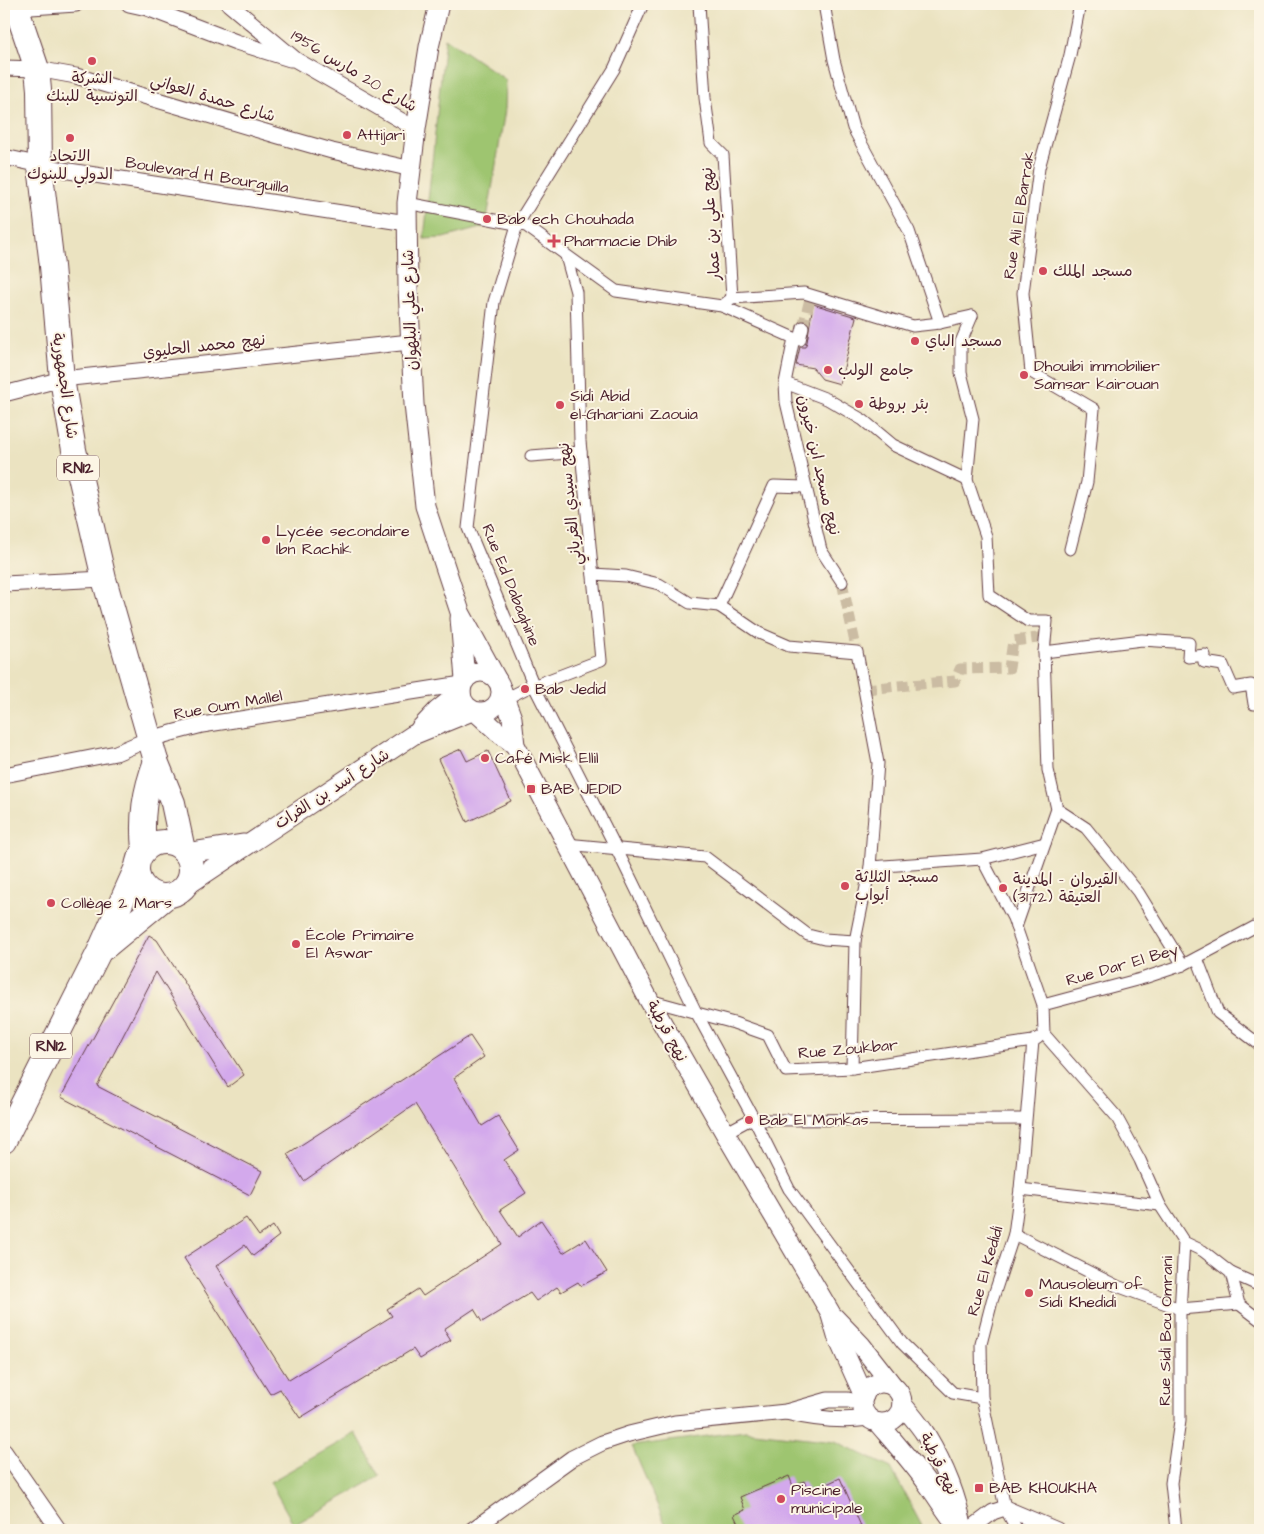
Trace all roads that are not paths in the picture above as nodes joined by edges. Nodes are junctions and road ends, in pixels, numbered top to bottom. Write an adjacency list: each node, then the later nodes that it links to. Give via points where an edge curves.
1 (76, 4): 9 (street)
2 (129, 4): 10 (street)
3 (229, 4): 10 (street, شارع 20 مارس 1956)
4 (644, 4): 19 (street, Rue Ed Dabaghine, via 614,70)
5 (699, 4): 21 (street, نهج علي بن عمار, via 711,143 723,155)
6 (824, 4): 23 (street, via 834,60 853,128 909,231)
7 (1080, 4): 34 (street, Rue Ali El Barrak, via 1070,55 1039,168 1023,293 1031,372 1094,409 1087,482)
8 (436, 5): 13 (street, شارع علي البلهوان)
9 (15, 6): 12 (main road, شارع الجمهورية / RN12)
10 (296, 60): 13 (street, شارع 20 مارس 1956)
11 (4, 68): 12 (street, شارع حمدة العواني)
12 (37, 69): 15 (main road, شارع الجمهورية / RN12); 16 (street, شارع حمدة العواني, via 76,76 332,151)
13 (416, 129): 16 (street, شارع علي البلهوان)
14 (4, 157): 15 (street, Boulevard H Bourguilla)
15 (40, 166): 18 (street, Boulevard H Bourguilla); 27 (main road, شارع الجمهورية / RN12)
16 (412, 169): 17 (street, شارع علي البلهوان)
17 (407, 203): 18 (street, شارع علي البلهوان); 19 (street)
18 (407, 223): 26 (street, شارع علي البلهوان)
19 (517, 225): 20 (street, via 526,226); 43 (street, Rue Ed Dabaghine, via 494,302 468,528)
20 (566, 256): 22 (street, via 616,291); 30 (street, نهج سيدي الغرياني, via 576,292)
21 (732, 298): 22 (street); 23 (street, via 804,293 913,326)
22 (722, 306): 25 (street)
23 (940, 323): 32 (street, via 972,316 961,342 961,373 973,419)
24 (803, 327): 25 (street, via 800,340)
25 (794, 338): 28 (street, نهج مسجد ابن خيرون)
26 (410, 342): 27 (street, نهج محمد الحليوي); 40 (street, شارع علي البلهوان, via 425,506)
27 (62, 379): 29 (street, نهج محمد الحليوي); 36 (main road, شارع الجمهورية / RN12, via 74,450)
28 (785, 383): 32 (street, via 827,399 863,420 893,445); 33 (street, نهج مسجد ابن خيرون, via 786,402)
29 (4, 394)
30 (581, 452): 31 (street); 35 (street, نهج سيدي الغرياني)
31 (531, 456)
32 (968, 480): 41 (street, via 986,536 988,595 1028,621 1047,621)
33 (806, 487): 37 (street, نهج مسجد ابن خيرون, via 821,550); 39 (street, via 774,486)
34 (1070, 549)
35 (593, 574): 39 (street, via 626,576 659,584 690,603); 43 (street, نهج سيدي الغرياني, via 601,660)
36 (104, 579): 38 (street); 48 (main road, شارع الجمهورية / RN12)
37 (842, 582)
38 (4, 584)
39 (719, 606): 60 (street, via 759,634 789,646 857,652 878,763)
40 (460, 612): 42 (street); 44 (street)
41 (1044, 652): 45 (street, via 1142,640 1189,643 1188,657 1205,655 1204,662 1223,665 1233,688 1251,686 1254,704); 52 (street, via 1048,770)
42 (463, 685): 44 (street, via 470,675 478,672 492,675); 46 (street, via 462,700); 47 (street); 48 (street, Rue Oum Mallel, via 202,725)
43 (534, 686): 44 (street); 56 (street, Rue Ed Dabaghine)
44 (501, 689): 46 (street, via 498,703 492,709); 49 (street, via 512,718)
45 (1260, 704)
46 (475, 712): 47 (street); 49 (street)
47 (413, 735): 53 (street, شارع أسد بن الفرات)
48 (149, 739): 50 (main road, شارع الجمهورية / RN12); 51 (street, Rue Oum Mallel, via 116,753)
49 (515, 745): 55 (street, نهج قرطبة)
50 (156, 762): 57 (main road, شارع الجمهورية, via 173,803); 58 (main road, via 143,810)
51 (4, 774)
52 (1057, 809): 54 (street); 67 (street, via 1086,828 1138,892)
53 (250, 843): 57 (street); 61 (street, شارع أسد بن الفرات)
54 (1046, 843): 59 (street); 63 (street)
55 (566, 844): 56 (street); 68 (street, نهج قرطبة)
56 (617, 850): 64 (street, via 705,857 808,935); 70 (street, Rue Ed Dabaghine)
57 (185, 852): 58 (main road, via 176,845 159,842); 61 (main road, via 191,867 190,875)
58 (140, 859): 61 (main road, via 140,882 145,889 152,893); 65 (main road)
59 (982, 859): 60 (street); 63 (street)
60 (870, 867): 64 (street)
61 (175, 892): 65 (main road)
62 (1260, 924): 66 (street, Rue Dar El Bey)
63 (1016, 927): 69 (street)
64 (855, 941): 74 (street)
65 (99, 952): 78 (main road, RN12)
66 (1196, 958): 67 (street, Rue Dar El Bey); 73 (street, via 1218,1013)
67 (1183, 965): 69 (street, Rue Dar El Bey)
68 (650, 1000): 70 (street, Rue Zoukbar); 77 (street, نهج قرطبة)
69 (1043, 1004): 71 (street)
70 (698, 1014): 74 (street, Rue Zoukbar, via 768,1035 786,1071); 76 (street, Rue Ed Dabaghine)
71 (1044, 1034): 72 (street, Rue Zoukbar); 80 (street, Rue Sidi Bou Omrani, via 1116,1116)
72 (1033, 1041): 74 (street, Rue Zoukbar); 75 (street, Rue El Kedidi)
73 (1260, 1046)
74 (852, 1068)
75 (1025, 1119): 76 (street); 79 (street, Rue El Kedidi)
76 (755, 1120): 77 (street); 90 (street, Rue Ed Dabaghine, via 789,1188 902,1343 954,1393)
77 (724, 1133): 87 (street, نهج قرطبة)
78 (4, 1140)
79 (1020, 1189): 80 (street); 81 (street, Rue El Kedidi)
80 (1160, 1205): 82 (street, Rue Sidi Bou Omrani)
81 (1014, 1234): 86 (street, via 1117,1286); 90 (street, Rue El Kedidi, via 981,1344)
82 (1184, 1242): 83 (street, via 1203,1251); 86 (street, Rue Sidi Bou Omrani)
83 (1231, 1273): 84 (street); 85 (street)
84 (1260, 1286)
85 (1239, 1304): 86 (street); 88 (street)
86 (1180, 1309): 102 (street, Rue Sidi Bou Omrani, via 1180,1422 1171,1483)
87 (830, 1312): 89 (street, نهج قرطبة); 92 (street, نهج قرطبة)
88 (1260, 1320)
89 (893, 1386): 91 (street); 92 (street, via 880,1384 867,1390)
90 (982, 1398): 95 (street, Rue El Kedidi)
91 (902, 1404): 92 (street, via 901,1411 892,1421); 98 (street, نهج قرطبة, via 926,1435 955,1494)
92 (868, 1410): 93 (street, via 839,1420 808,1418); 93 (street, via 848,1400 828,1400); 98 (street, نهج قرطبة, via 907,1455)
93 (786, 1412): 97 (street, via 675,1423 602,1443 572,1458)
94 (4, 1451): 96 (street)
95 (1005, 1508): 99 (street, via 993,1512); 100 (street, Rue El Kedidi); 101 (street)
96 (59, 1530)
97 (472, 1530)
98 (962, 1530)
99 (969, 1530)
100 (1017, 1530)
101 (1057, 1530)
102 (1176, 1530)

